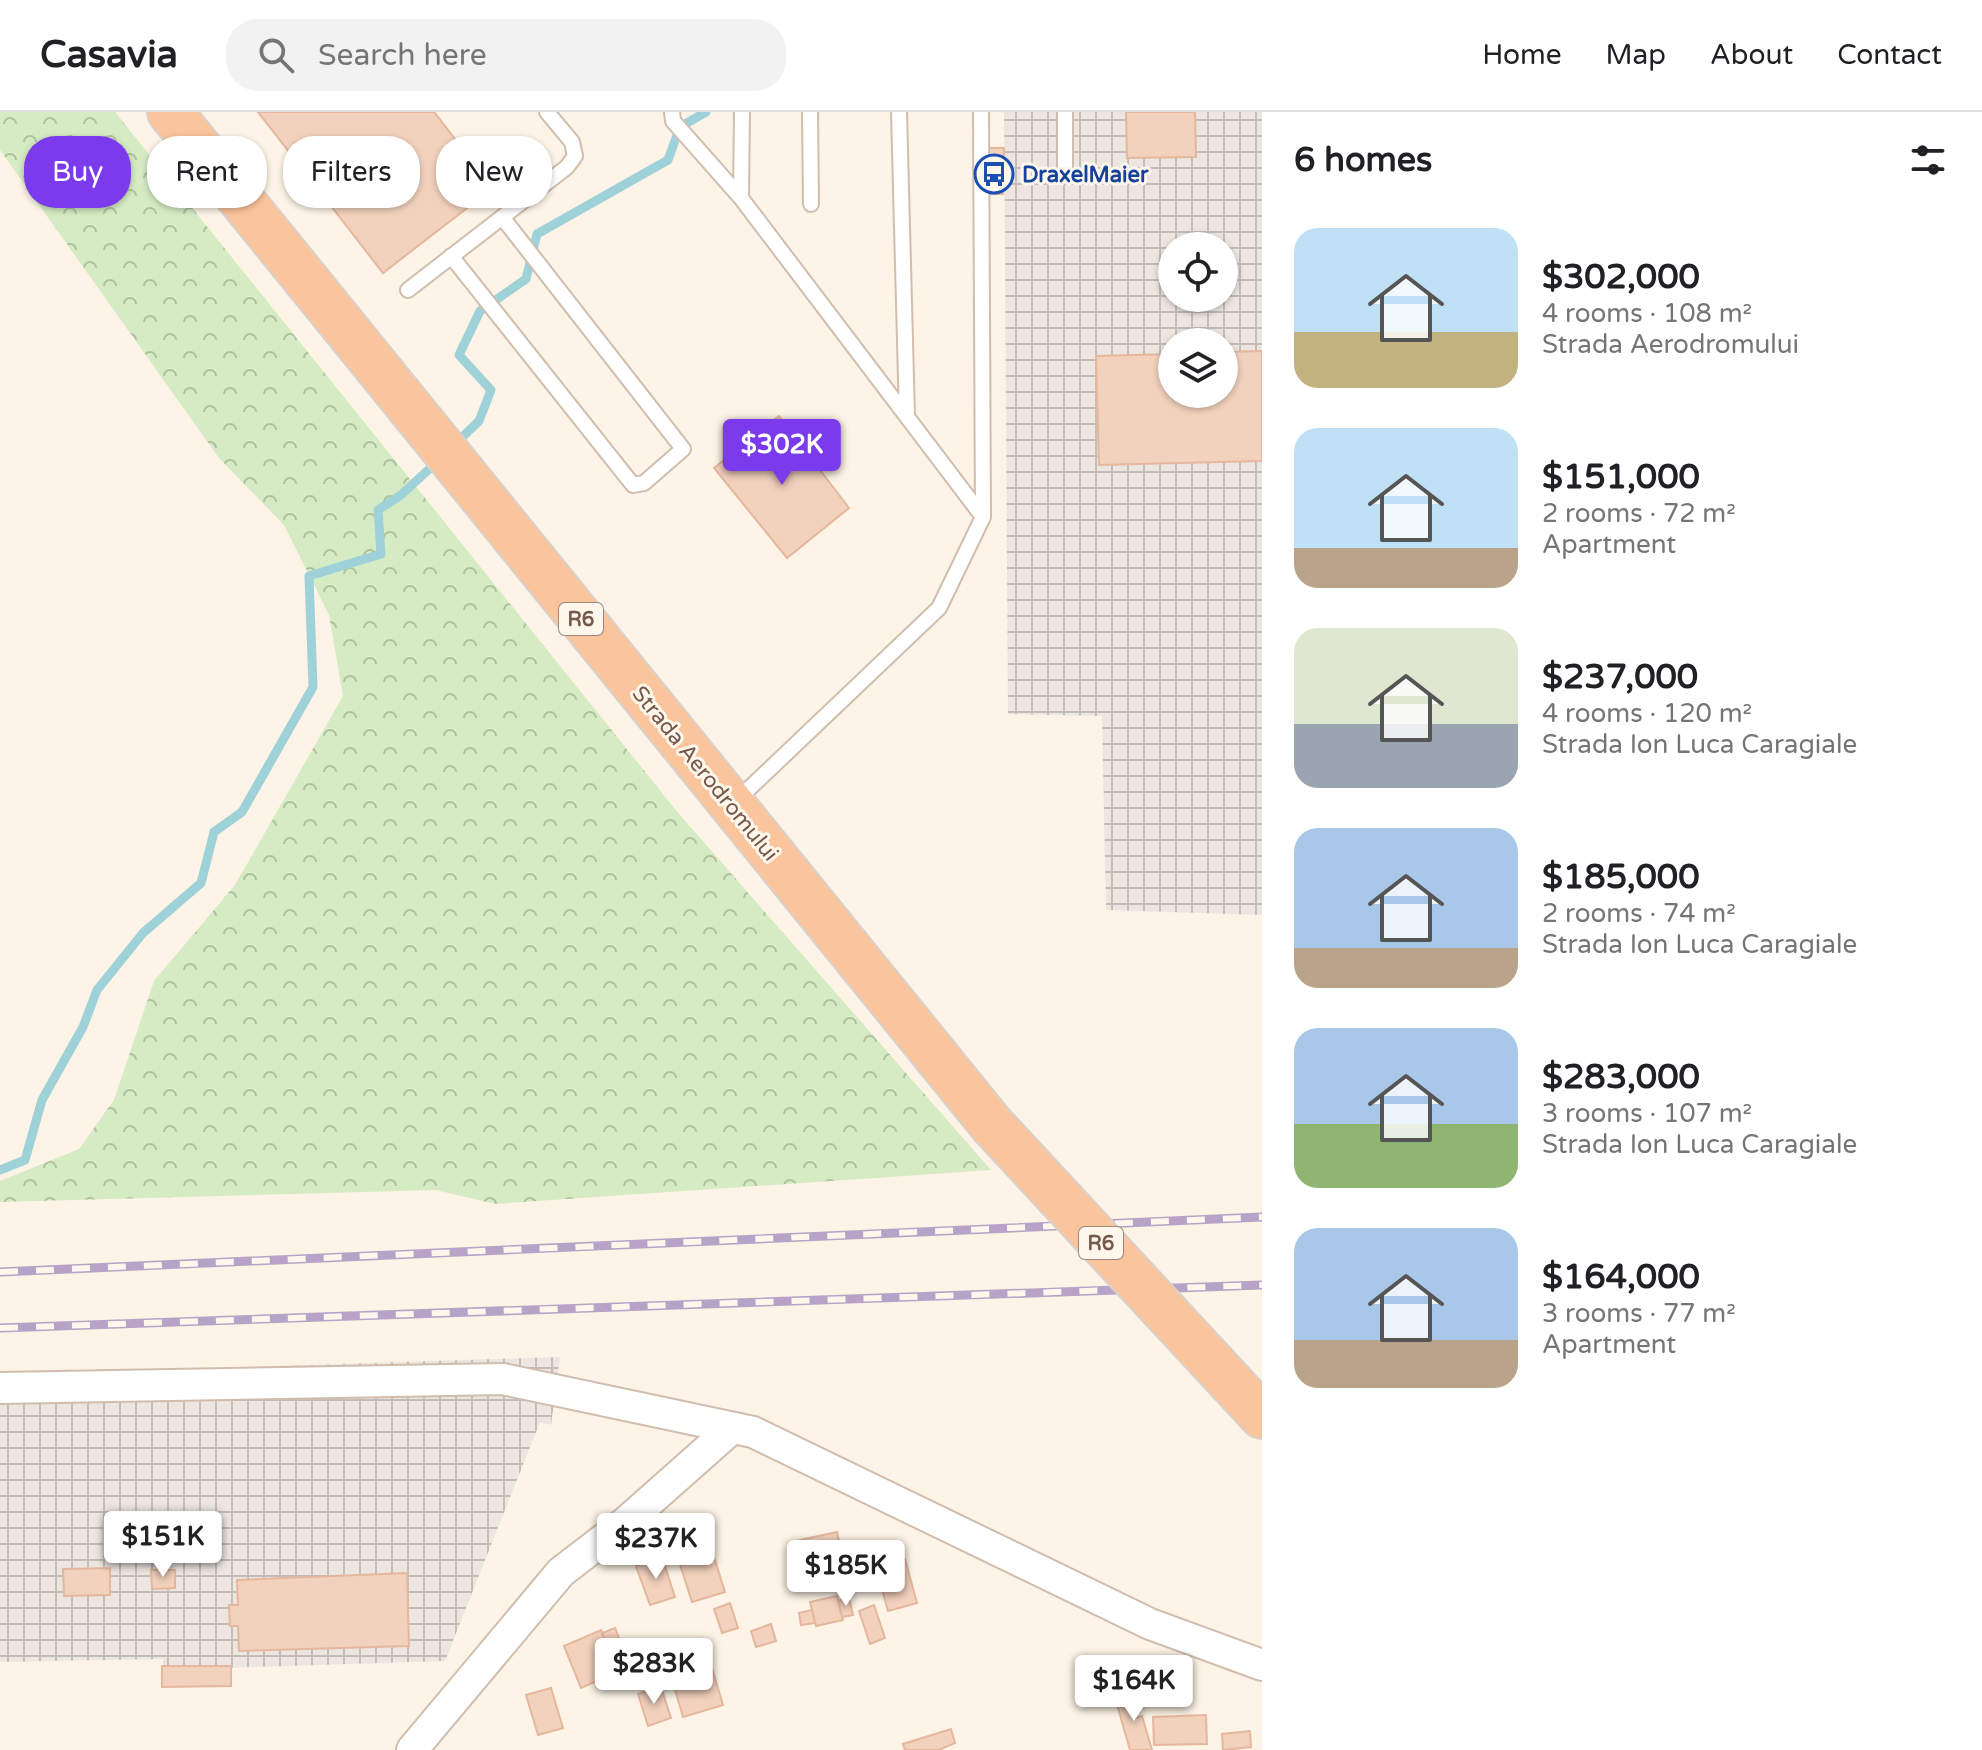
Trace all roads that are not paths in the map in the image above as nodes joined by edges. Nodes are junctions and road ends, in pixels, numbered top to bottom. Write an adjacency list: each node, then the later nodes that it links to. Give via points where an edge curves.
1 (170, 112): 17 (highway, Strada Aerodromului / R6)
2 (547, 112): 12 (lane, via 572,142 575,156)
3 (672, 112): 10 (lane, via 673,121)
4 (742, 112): 10 (lane)
5 (810, 112): 11 (lane)
6 (899, 112): 15 (lane)
7 (981, 112): 16 (lane)
8 (1065, 112): 9 (lane)
9 (1065, 169)
10 (741, 198): 15 (lane)
11 (811, 204)
12 (502, 217): 13 (lane); 13 (lane, via 683,449 654,474 633,485)
13 (451, 256): 14 (lane)
14 (408, 290)
15 (907, 417): 16 (lane)
16 (983, 517): 17 (lane, via 939,608)
17 (732, 805): 19 (highway, Strada Aerodromului / R6, bridge, via 992,1125)
18 (0, 1388): 20 (street, via 503,1379)
19 (1262, 1416)
20 (731, 1429): 21 (street, via 753,1432 814,1460 1150,1624); 22 (street, via 561,1572)
21 (1262, 1665)
22 (412, 1750)

